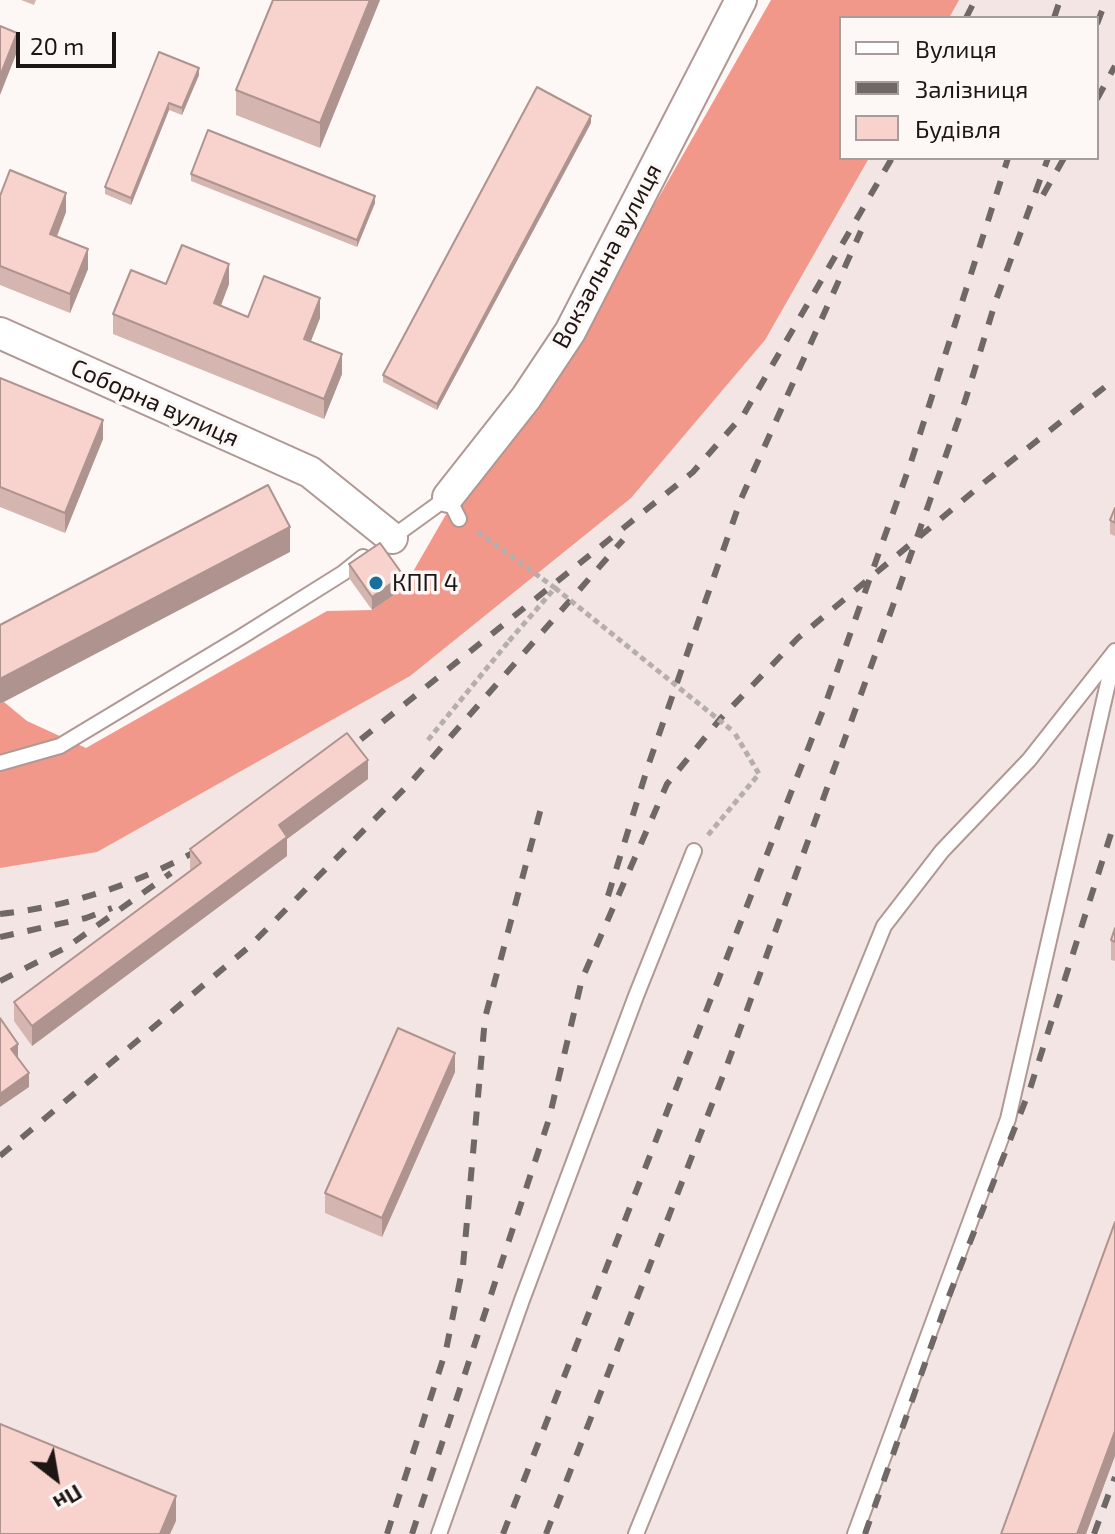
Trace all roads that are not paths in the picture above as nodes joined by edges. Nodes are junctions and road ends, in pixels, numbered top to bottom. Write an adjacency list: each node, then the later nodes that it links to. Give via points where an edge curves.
1 (741, 0): 3 (street, Вокзальна вулиця, via 570,332)
2 (0, 333): 4 (street, Соборна вулиця, via 310,472)
3 (453, 508): 4 (lane)
4 (392, 538): 6 (lane, via 60,746)
5 (1115, 652): 9 (lane, via 884,926); 10 (lane, via 1008,1119)
6 (0, 763)
7 (694, 851): 8 (lane, via 522,1300)
8 (439, 1534)
9 (636, 1534)
10 (855, 1534)

